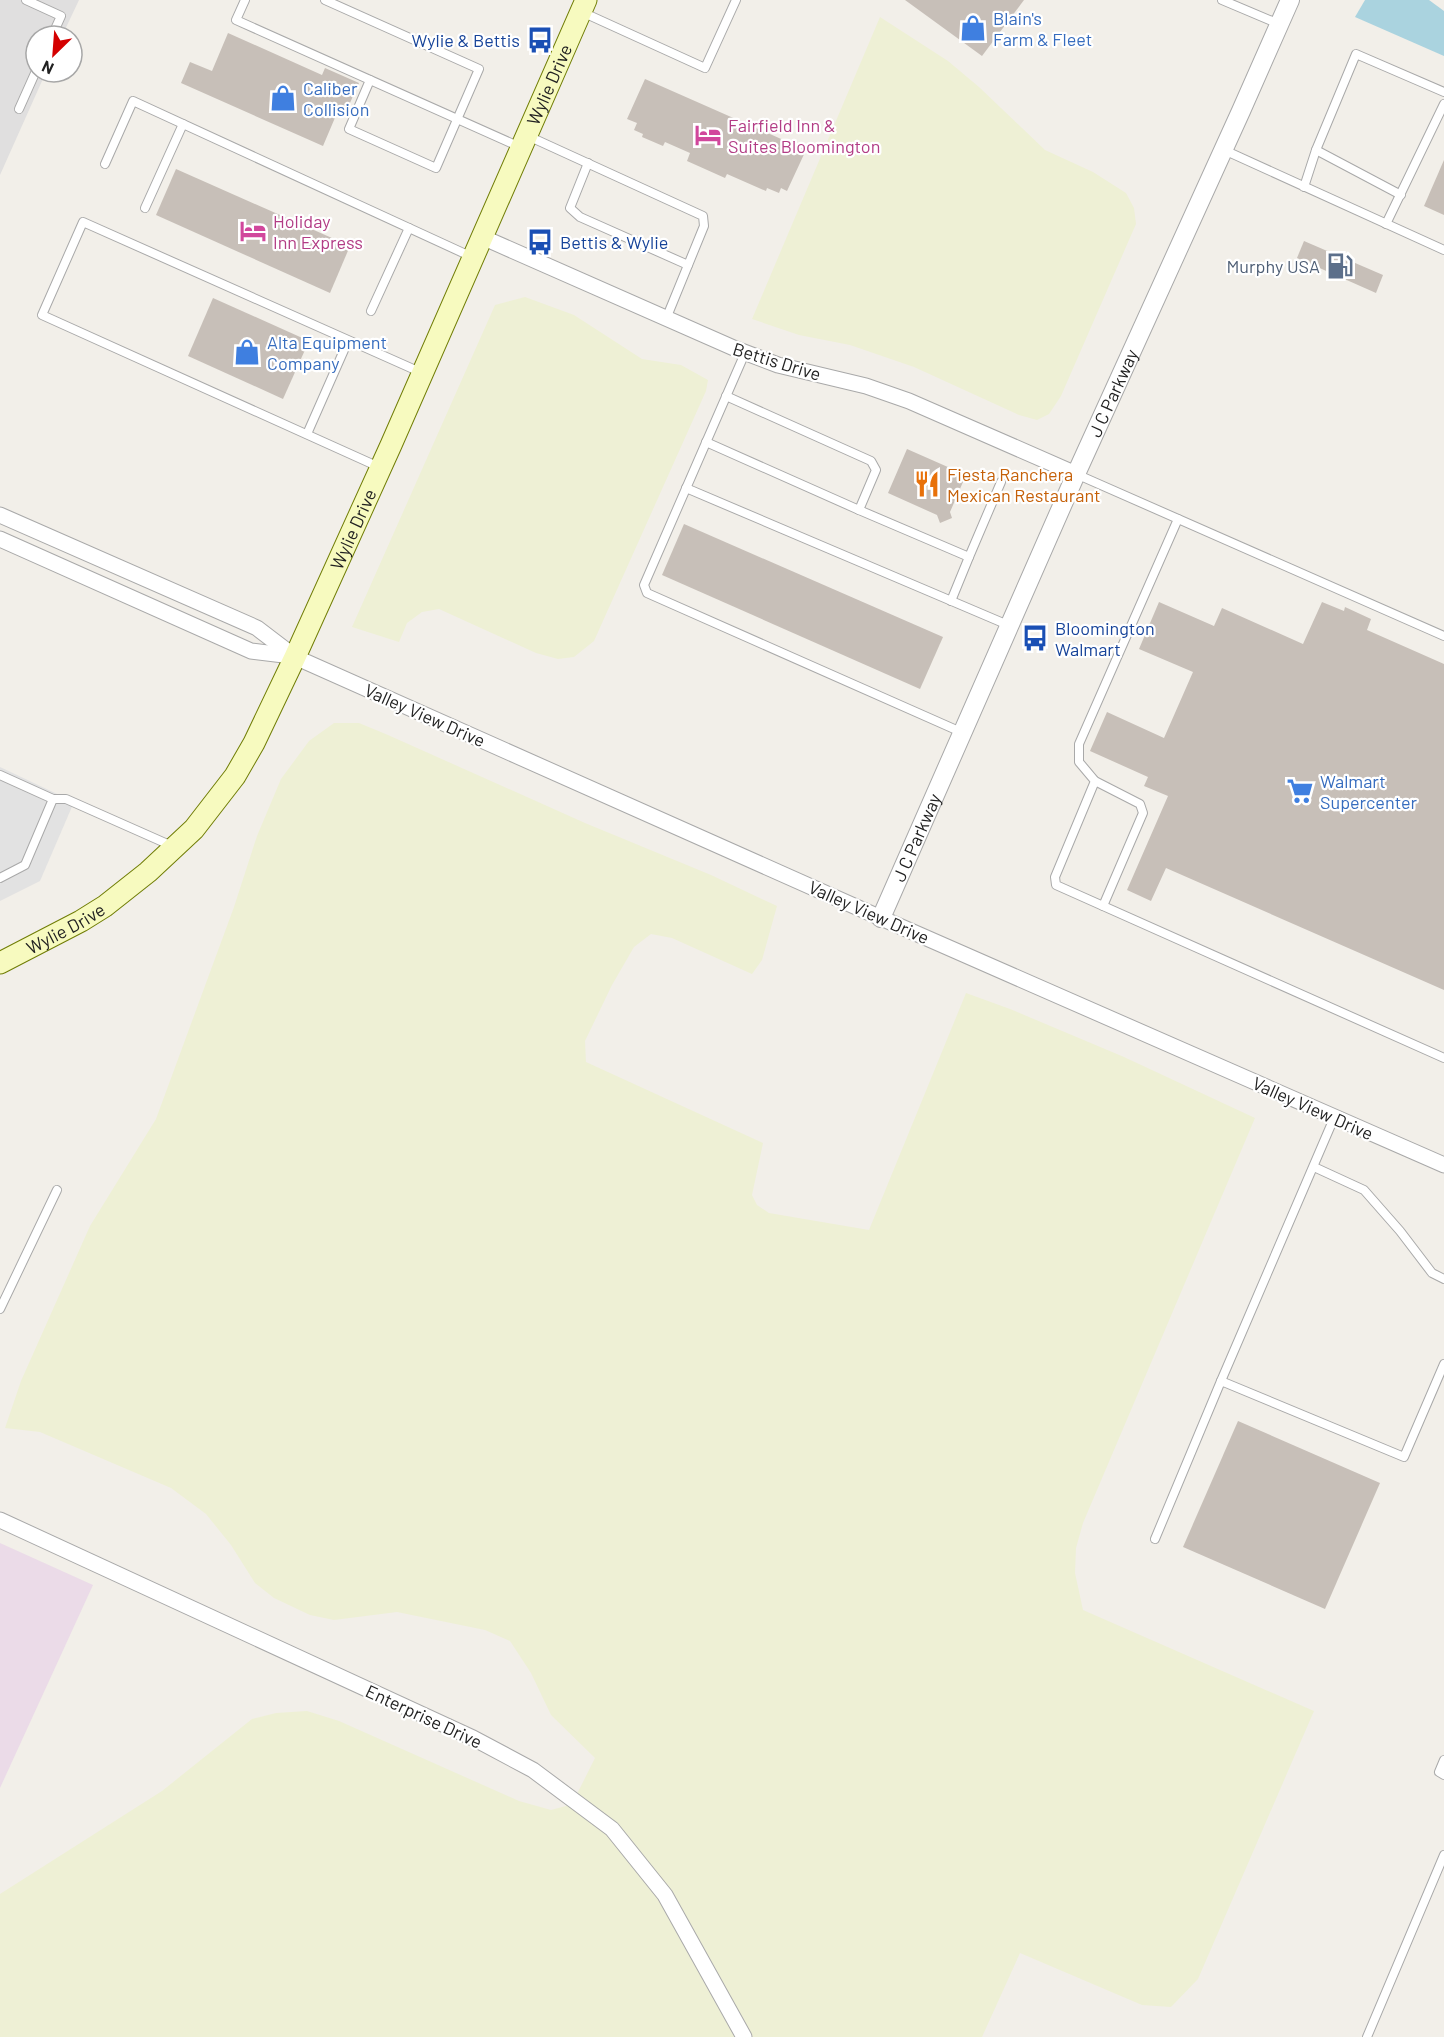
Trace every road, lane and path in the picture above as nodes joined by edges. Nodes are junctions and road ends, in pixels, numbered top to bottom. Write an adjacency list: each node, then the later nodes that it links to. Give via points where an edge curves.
1 (26, 0): 8 (lane, via 61,15)
2 (245, 0): 10 (lane, via 236,20)
3 (325, 0): 15 (lane, via 479,69)
4 (736, 0): 7 (lane, via 705,68)
5 (1222, 0): 9 (lane)
6 (1290, 0): 9 (street, J C Parkway)
7 (583, 6): 17 (main road, Wylie Drive)
8 (57, 24)
9 (1279, 24): 18 (street, J C Parkway)
10 (370, 80): 15 (lane); 15 (lane, via 349,129 436,168)
11 (30, 84): 14 (lane)
12 (1444, 92): 19 (lane, via 1356,54)
13 (1444, 104): 23 (lane)
14 (19, 109)
15 (457, 119): 17 (lane)
16 (183, 124): 21 (lane, via 133,101); 24 (lane); 26 (lane)
17 (524, 142): 20 (lane); 27 (main road, Wylie Drive)
18 (1224, 150): 22 (lane); 40 (street, J C Parkway)
19 (1316, 150): 22 (lane); 23 (lane)
20 (588, 163): 30 (lane, via 703,216 704,226); 30 (lane, via 570,208 580,217)
21 (105, 164)
22 (1304, 187): 25 (lane)
23 (1401, 195): 25 (lane)
24 (145, 208)
25 (1386, 224): 28 (lane)
26 (409, 228): 29 (lane); 31 (lane)
27 (482, 237): 29 (main road, Wylie Drive); 32 (street, Bettis Drive)
28 (1444, 250)
29 (473, 257): 35 (main road, Wylie Drive)
30 (688, 265): 32 (lane)
31 (371, 310)
32 (666, 319): 34 (street, Bettis Drive)
33 (348, 341): 35 (lane); 37 (lane); 37 (lane, via 83,222 42,315)
34 (745, 353): 36 (lane); 40 (street, Bettis Drive, via 909,401)
35 (423, 372): 39 (main road, Wylie Drive)
36 (726, 396): 38 (lane); 43 (lane, via 871,461 876,470)
37 (307, 434): 39 (lane)
38 (706, 442): 42 (lane); 43 (lane)
39 (381, 468): 51 (main road, Wylie Drive)
40 (1076, 474): 45 (lane); 49 (street, J C Parkway)
41 (1001, 482): 47 (lane)
42 (686, 488): 48 (lane); 52 (lane, via 644,585 647,593)
43 (859, 510): 47 (lane)
44 (5, 518): 46 (lane); 51 (street, Valley View Drive, via 257,628)
45 (1178, 519): 50 (lane); 54 (lane, via 1079,744 1079,762)
46 (1, 541): 51 (street, Valley View Drive, via 251,651)
47 (969, 557): 48 (lane)
48 (951, 601): 49 (lane)
49 (1010, 626): 52 (street, J C Parkway)
50 (1444, 636)
51 (295, 657): 56 (main road, Wylie Drive, via 234,776 194,829); 59 (street, Valley View Drive)
52 (963, 733): 59 (street, J C Parkway)
53 (0, 775): 55 (lane)
54 (1095, 782): 58 (lane, via 1140,804 1143,813); 58 (lane, via 1055,877 1056,885)
55 (53, 799): 56 (lane, via 66,799); 57 (lane, via 25,865)
56 (174, 847): 60 (main road, Wylie Drive, via 105,906)
57 (0, 878)
58 (1103, 906): 61 (lane)
59 (881, 918): 62 (street, Valley View Drive)
60 (0, 963)
61 (1444, 1058)
62 (1334, 1118): 63 (street, Valley View Drive); 64 (lane)
63 (1444, 1165)
64 (1314, 1167): 66 (lane, via 1364,1190 1432,1274); 69 (lane)
65 (57, 1190): 67 (lane)
66 (1444, 1279)
67 (0, 1309)
68 (1444, 1364): 69 (lane, via 1404,1457)
69 (1221, 1381): 71 (lane)
70 (0, 1520): 75 (street, Enterprise Drive, via 473,1738 533,1770 612,1829 665,1895)
71 (1155, 1539)
72 (1444, 1760): 73 (lane, via 1439,1772)
73 (1444, 1775)
74 (1444, 1855): 76 (lane)
75 (744, 2037)
76 (1367, 2037)

